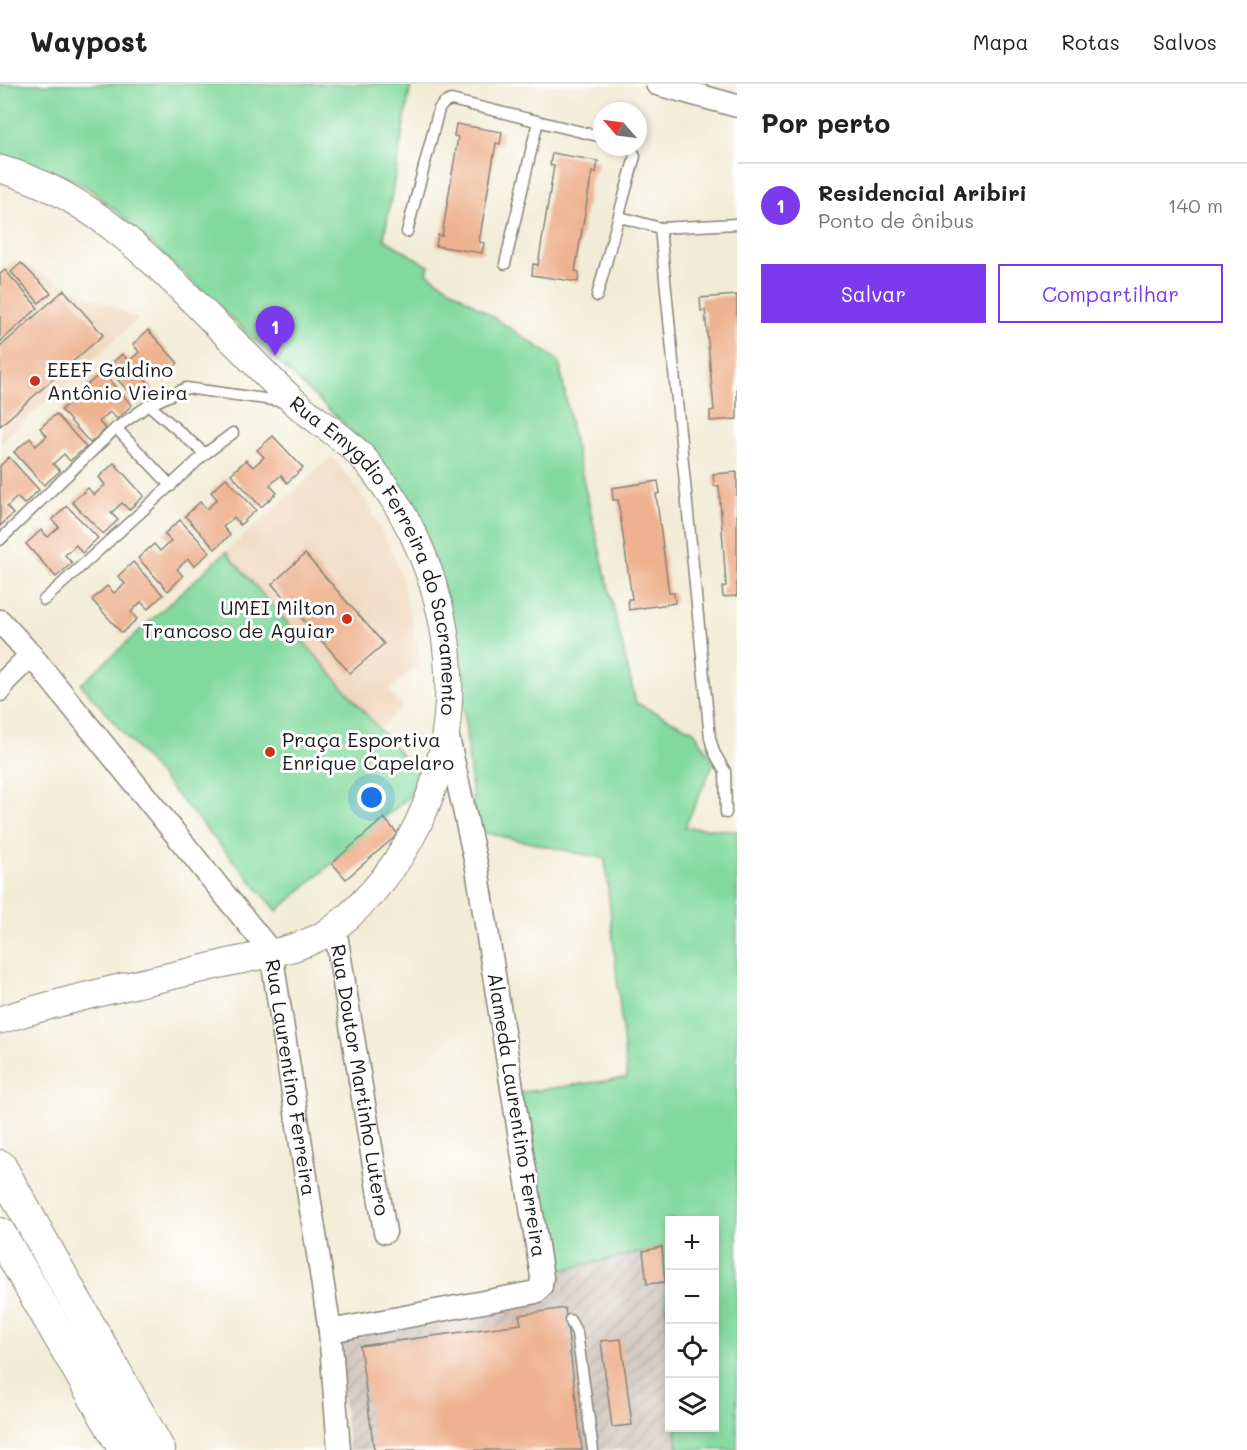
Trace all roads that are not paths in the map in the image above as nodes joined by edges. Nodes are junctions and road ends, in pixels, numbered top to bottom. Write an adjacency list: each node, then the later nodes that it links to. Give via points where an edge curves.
1 (657, 84): 2 (street)
2 (737, 106)
3 (538, 121): 4 (lane); 10 (lane, via 451,100 444,103 439,109); 11 (lane)
4 (593, 135)
5 (635, 156): 7 (lane)
6 (0, 169): 13 (street, Rua Emygdio Ferreira do Sacramento, via 72,198 128,238)
7 (620, 217): 9 (lane); 12 (lane)
8 (737, 224): 9 (lane)
9 (660, 228): 25 (lane, via 710,738 725,771)
10 (407, 232)
11 (505, 264)
12 (597, 296)
13 (296, 404): 14 (lane, via 186,388); 24 (street, Rua Emygdio Ferreira do Sacramento, via 363,457 408,523 437,600 446,642 450,696)
14 (149, 405): 15 (lane); 17 (lane)
15 (116, 428): 18 (lane); 19 (lane)
16 (233, 433): 17 (lane)
17 (205, 454): 18 (lane)
18 (171, 486): 20 (lane)
19 (0, 540)
20 (44, 600)
21 (0, 621): 22 (street, Rua Laurentino Ferreira)
22 (31, 655): 23 (street); 27 (street, Rua Laurentino Ferreira)
23 (0, 690)
24 (447, 732): 26 (street, Rua Emygdio Ferreira do Sacramento, via 435,781 409,843 390,874); 33 (street, Alameda Laurentino Ferreira, via 477,868 541,1286 536,1292)
25 (726, 813)
26 (335, 928): 27 (street, Rua Emygdio Ferreira do Sacramento); 30 (street, Rua Doutor Martinho Lutero)
27 (271, 952): 28 (street, Rua Emygdio Ferreira do Sacramento); 33 (street, Rua Laurentino Ferreira)
28 (0, 1020)
29 (0, 1166): 35 (main road)
30 (385, 1232)
31 (0, 1234): 34 (main road)
32 (570, 1320): 37 (lane, via 577,1333)
33 (330, 1331): 36 (street, Rua Laurentino Ferreira)
34 (125, 1450)
35 (159, 1450)
36 (339, 1450)
37 (593, 1450)

